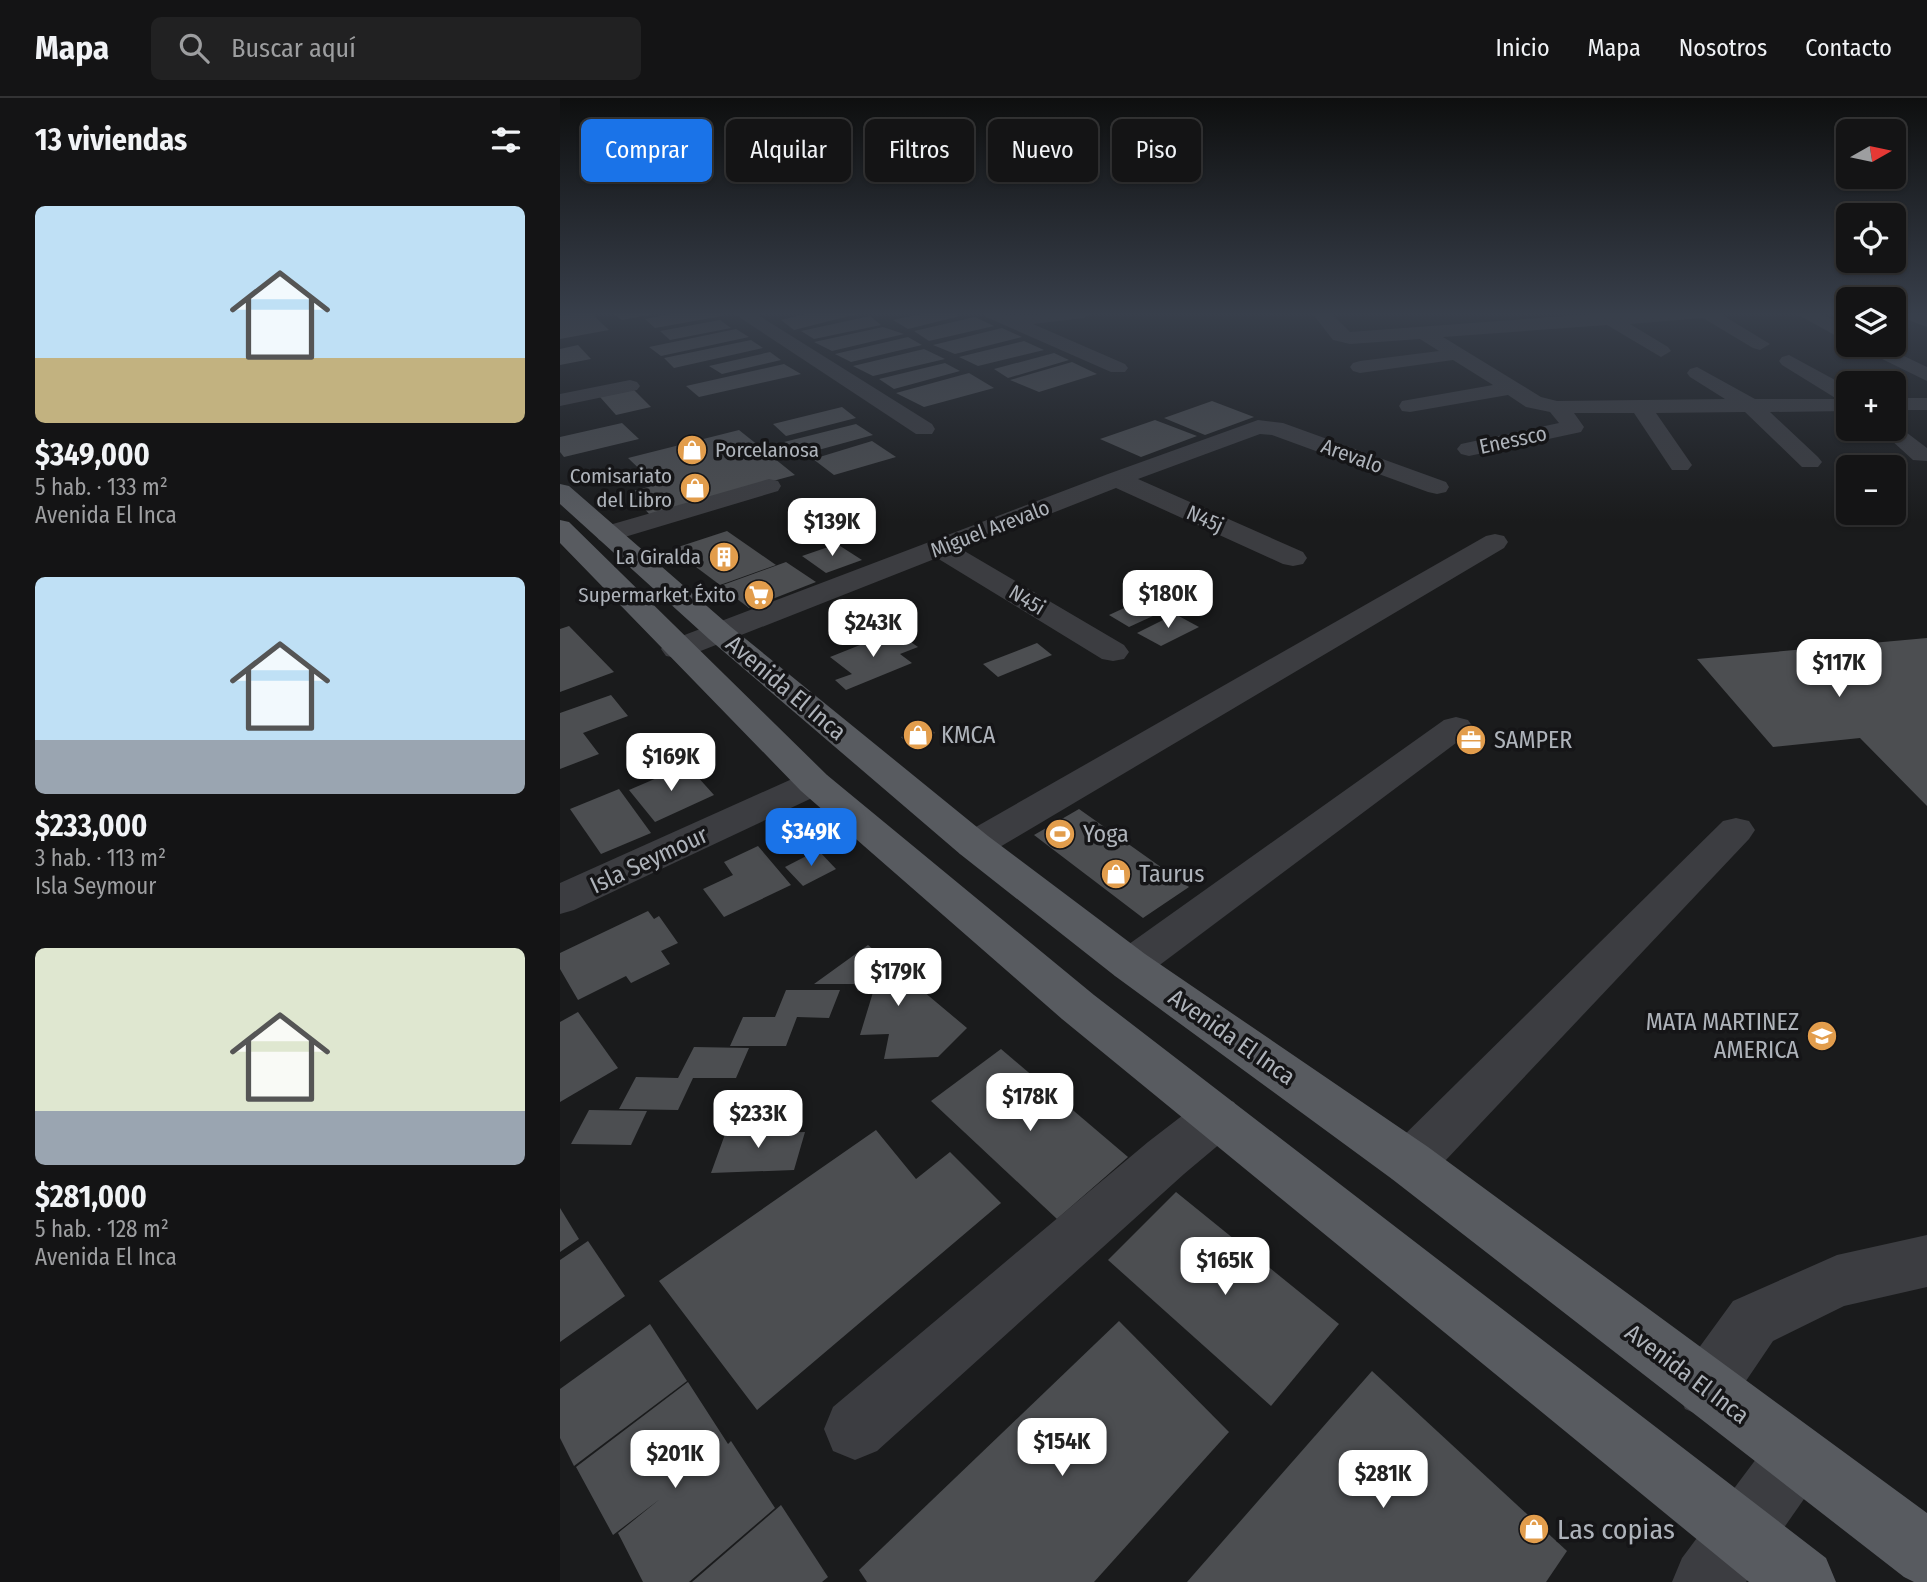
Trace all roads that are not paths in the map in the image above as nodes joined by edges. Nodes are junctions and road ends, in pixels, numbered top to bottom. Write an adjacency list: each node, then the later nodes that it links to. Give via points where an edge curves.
1 (851, 382): 15 (street)
2 (1504, 382): 5 (street, Enessco)
3 (1712, 382): 12 (street)
4 (630, 386): 6 (street)
5 (1513, 388): 10 (street); 13 (street, Enessco, via 1534,402)
6 (560, 400)
7 (1906, 404): 8 (street)
8 (1927, 404)
9 (1836, 405): 12 (street, Enessco)
10 (1410, 406)
11 (1640, 406): 12 (street, Enessco); 13 (street, Enessco); 20 (street)
12 (1751, 406): 19 (street)
13 (1557, 407): 17 (street, Enessco, via 1573,427)
14 (1265, 427): 21 (street, Miguel Arevalo); 23 (street, Arevalo)
15 (924, 429)
16 (1904, 441): 18 (street)
17 (1469, 449)
18 (1921, 455)
19 (1810, 462)
20 (1680, 465)
21 (1117, 479): 28 (street, Miguel Arevalo); 29 (street, N45j)
22 (769, 486): 26 (street)
23 (1437, 487)
24 (560, 491): 26 (main road, Avenida El Inca)
25 (560, 528): 31 (main road, Avenida El Inca)
26 (608, 534): 30 (main road, Avenida El Inca)
27 (1495, 542): 36 (street)
28 (940, 548): 30 (street, Miguel Arevalo); 32 (street, N45i)
29 (1293, 558)
30 (720, 633): 31 (street, Miguel Arevalo); 36 (main road, Avenida El Inca)
31 (677, 649): 34 (main road, Avenida El Inca)
32 (1113, 652)
33 (1456, 727): 38 (street)
34 (814, 783): 37 (street, Isla Seymour); 39 (main road, Avenida El Inca, via 1077,1007)
35 (1736, 831): 40 (street)
36 (974, 845): 38 (main road, Avenida El Inca)
37 (560, 900)
38 (1130, 965): 40 (main road, Avenida El Inca)
39 (1217, 1117): 43 (street); 46 (main road, Avenida El Inca)
40 (1410, 1163): 42 (main road, Avenida El Inca)
41 (1927, 1261): 42 (street, via 1837,1281 1753,1321)
42 (1706, 1388): 44 (main road, Avenida El Inca)
43 (855, 1429)
44 (1796, 1457): 45 (main road, Avenida El Inca); 46 (street)
45 (1927, 1554)
46 (1723, 1557): 47 (main road, Avenida El Inca)
47 (1802, 1582)

